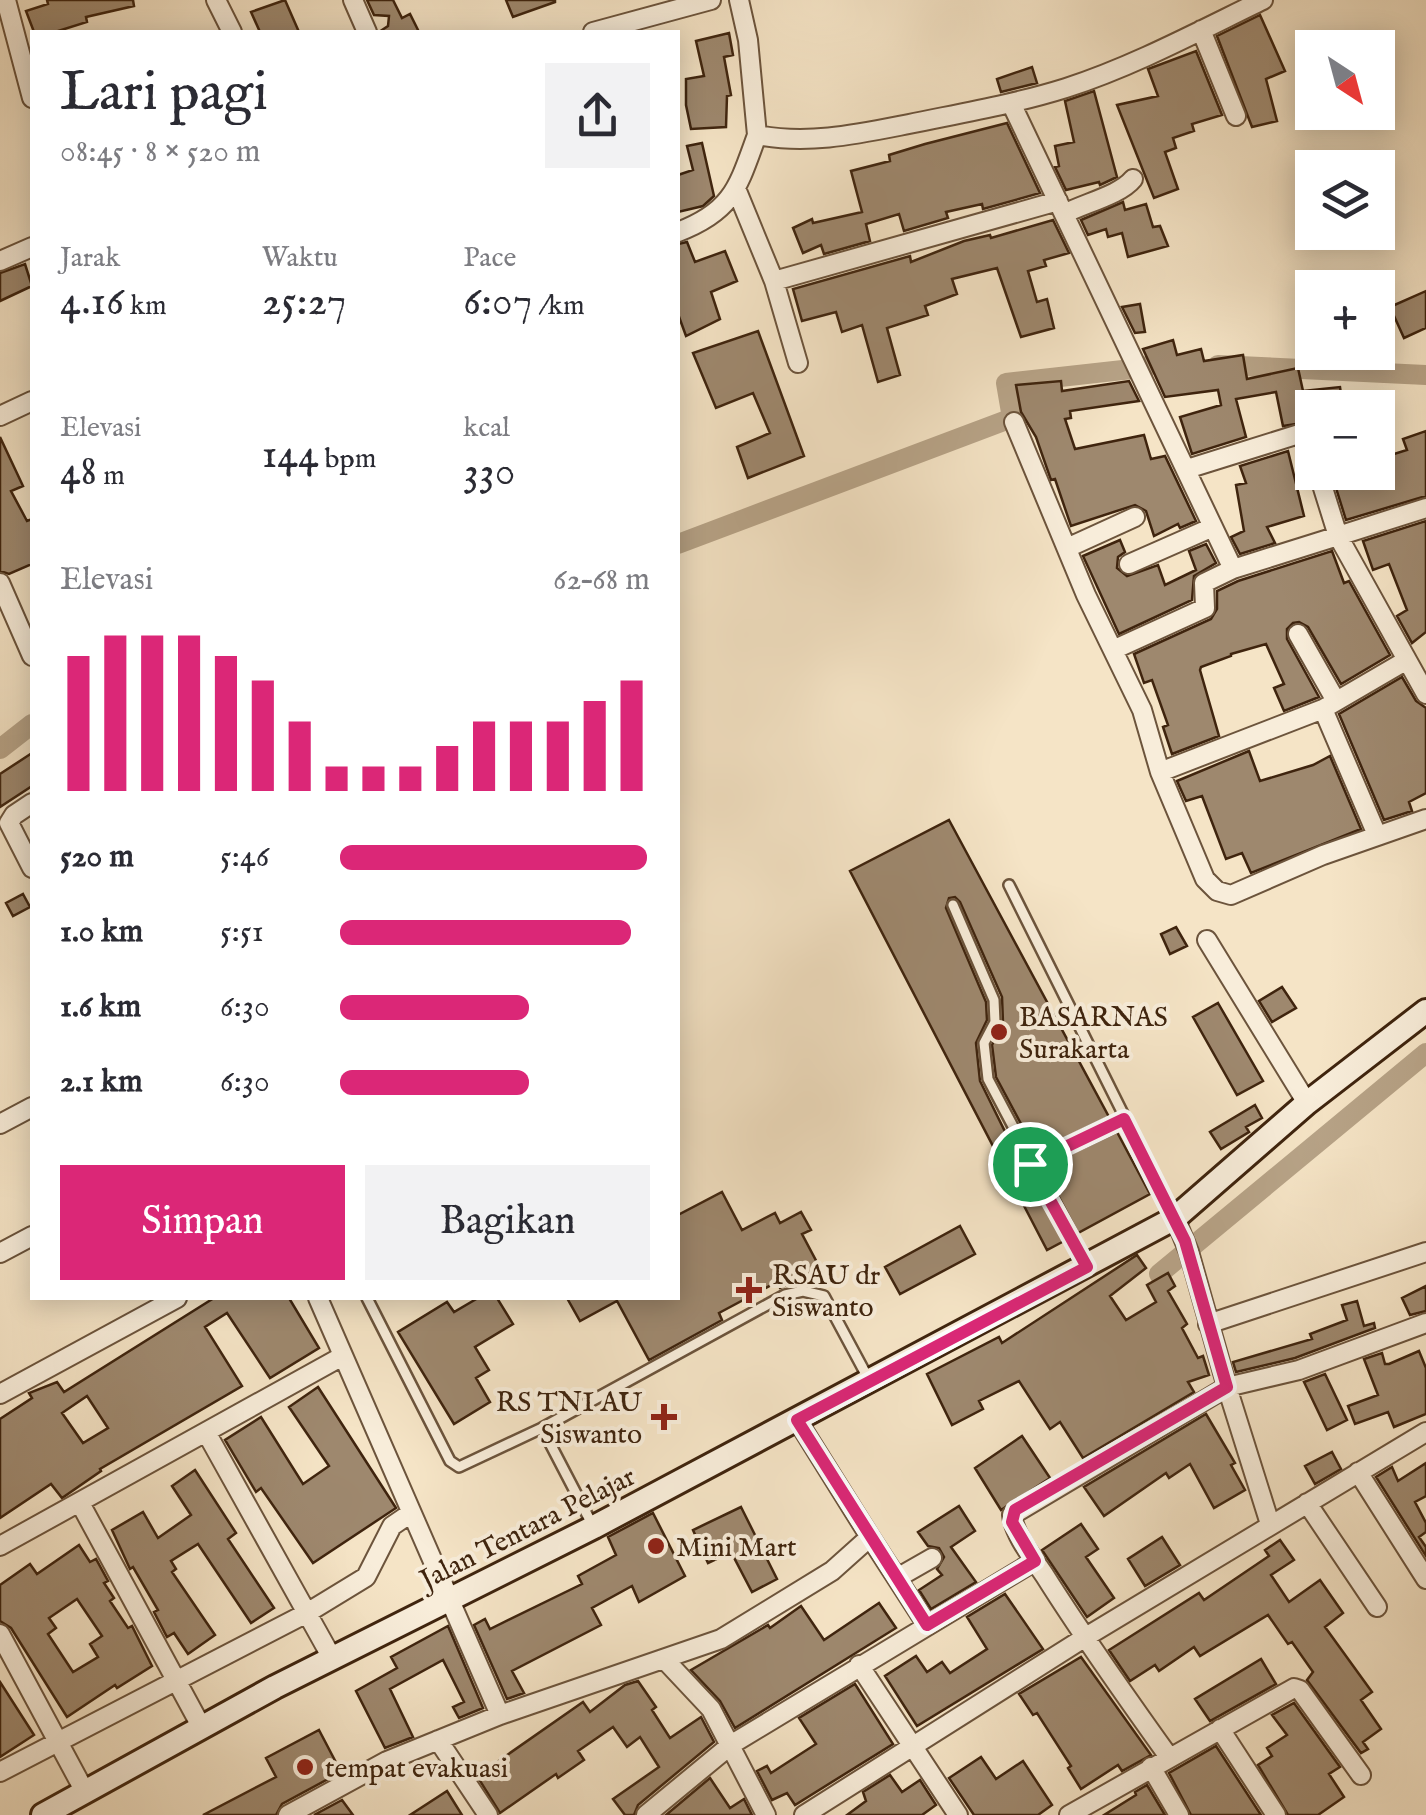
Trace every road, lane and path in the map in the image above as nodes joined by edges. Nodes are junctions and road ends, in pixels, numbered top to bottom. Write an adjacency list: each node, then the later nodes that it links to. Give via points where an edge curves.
1 (6, 0): 11 (street)
2 (216, 0): 7 (street)
3 (353, 0): 8 (street)
4 (712, 0): 9 (street)
5 (739, 0): 14 (street)
6 (1263, 0): 10 (street)
7 (231, 30)
8 (366, 30)
9 (600, 30)
10 (1201, 30): 12 (street, via 1069,87); 13 (street)
11 (30, 90)
12 (1012, 103): 14 (street, via 829,139); 17 (street)
13 (1236, 116)
14 (757, 135): 16 (street)
15 (1133, 179): 17 (street, via 1123,190)
16 (736, 191): 18 (street); 21 (street)
17 (1061, 207): 21 (street); 27 (street)
18 (680, 231)
19 (30, 248): 20 (street)
20 (0, 261)
21 (774, 281): 22 (street)
22 (798, 363)
23 (30, 402): 24 (street)
24 (0, 416)
25 (1014, 422): 33 (street)
26 (1295, 435): 27 (street)
27 (1188, 469): 31 (street)
28 (1324, 490): 32 (street)
29 (1426, 508): 32 (street)
30 (1135, 517): 33 (street)
31 (1213, 526): 34 (street); 35 (street)
32 (1338, 536): 35 (street); 40 (street)
33 (1067, 548): 38 (street)
34 (1129, 564)
35 (1233, 568): 38 (street, via 1204,583 1205,608)
36 (0, 583): 39 (street)
37 (1298, 634): 42 (street)
38 (1113, 650): 43 (street, via 1142,710)
39 (30, 651)
40 (1407, 660): 41 (street); 42 (street)
41 (1426, 694)
42 (1329, 705): 43 (street); 46 (street)
43 (1160, 772): 46 (street, via 1205,879 1221,894)
44 (30, 804): 47 (street, via 9,823)
45 (1426, 819): 46 (street)
46 (1377, 835)
47 (30, 864)
48 (1009, 884): 54 (lane)
49 (953, 905): 56 (lane, via 994,1000 995,1022 984,1043 988,1079)
50 (1207, 940): 52 (street)
51 (1426, 1011): 52 (main road, Jalan Tentara Pelajar)
52 (1308, 1103): 57 (main road, Jalan Tentara Pelajar)
53 (30, 1107): 55 (street)
54 (1124, 1119): 56 (lane); 57 (lane)
55 (0, 1124)
56 (1030, 1164): 61 (lane)
57 (1175, 1218): 61 (main road, Jalan Tentara Pelajar); 66 (street)
58 (30, 1237): 60 (street)
59 (1426, 1252): 66 (street)
60 (0, 1253)
61 (1087, 1267): 68 (main road, Jalan Tentara Pelajar)
62 (173, 1300): 70 (street)
63 (319, 1300): 67 (street)
64 (368, 1300): 72 (lane, via 450,1461 459,1467 472,1463)
65 (1426, 1323): 69 (street, via 1299,1370)
66 (1208, 1324): 69 (street)
67 (342, 1357): 73 (street); 78 (street)
68 (869, 1381): 71 (main road, Jalan Tentara Pelajar); 72 (lane, via 824,1296 803,1291)
69 (1227, 1387): 79 (street); 84 (street, via 1015,1510 1012,1522)
70 (0, 1394)
71 (797, 1420): 80 (main road, Jalan Tentara Pelajar); 81 (street)
72 (542, 1428): 80 (lane)
73 (206, 1432): 77 (street); 89 (street)
74 (1426, 1432): 75 (street)
75 (1358, 1472): 76 (street); 86 (street)
76 (1307, 1503): 79 (street); 88 (street)
77 (80, 1504): 82 (street); 96 (street)
78 (411, 1513): 87 (street); 89 (street, via 392,1526 369,1574)
79 (1270, 1524): 92 (street)
80 (594, 1528): 87 (main road, Jalan Tentara Pelajar)
81 (870, 1537): 85 (street); 95 (street, via 832,1571)
82 (0, 1546)
83 (932, 1558): 85 (street)
84 (1035, 1561): 90 (street); 92 (street)
85 (897, 1578): 90 (street)
86 (1426, 1579)
87 (451, 1601): 93 (main road, Jalan Tentara Pelajar); 97 (street)
88 (1377, 1607)
89 (307, 1613): 93 (street); 96 (street)
90 (927, 1625): 94 (street)
91 (0, 1634): 101 (street)
92 (1084, 1638): 103 (street); 104 (street)
93 (332, 1658): 98 (main road, Jalan Tentara Pelajar)
94 (859, 1665): 102 (street); 103 (street)
95 (678, 1672): 97 (street); 102 (street)
96 (176, 1681): 98 (street); 101 (street)
97 (500, 1716): 100 (street)
98 (202, 1728): 108 (main road, Jalan Tentara Pelajar)
99 (1220, 1729): 104 (street); 107 (street, via 1296,1688); 118 (street)
100 (438, 1740): 109 (street); 111 (street)
101 (58, 1742): 106 (street); 108 (street)
102 (732, 1744): 112 (street); 113 (street)
103 (914, 1746): 114 (street); 115 (street)
104 (1168, 1757): 105 (street)
105 (1150, 1768): 116 (street); 117 (street)
106 (0, 1772)
107 (1360, 1775)
108 (85, 1792): 110 (main road, Jalan Tentara Pelajar)
109 (297, 1813)
110 (43, 1815)
111 (488, 1815)
112 (646, 1815)
113 (766, 1815)
114 (804, 1815)
115 (958, 1815)
116 (1068, 1815)
117 (1179, 1815)
118 (1276, 1815)

